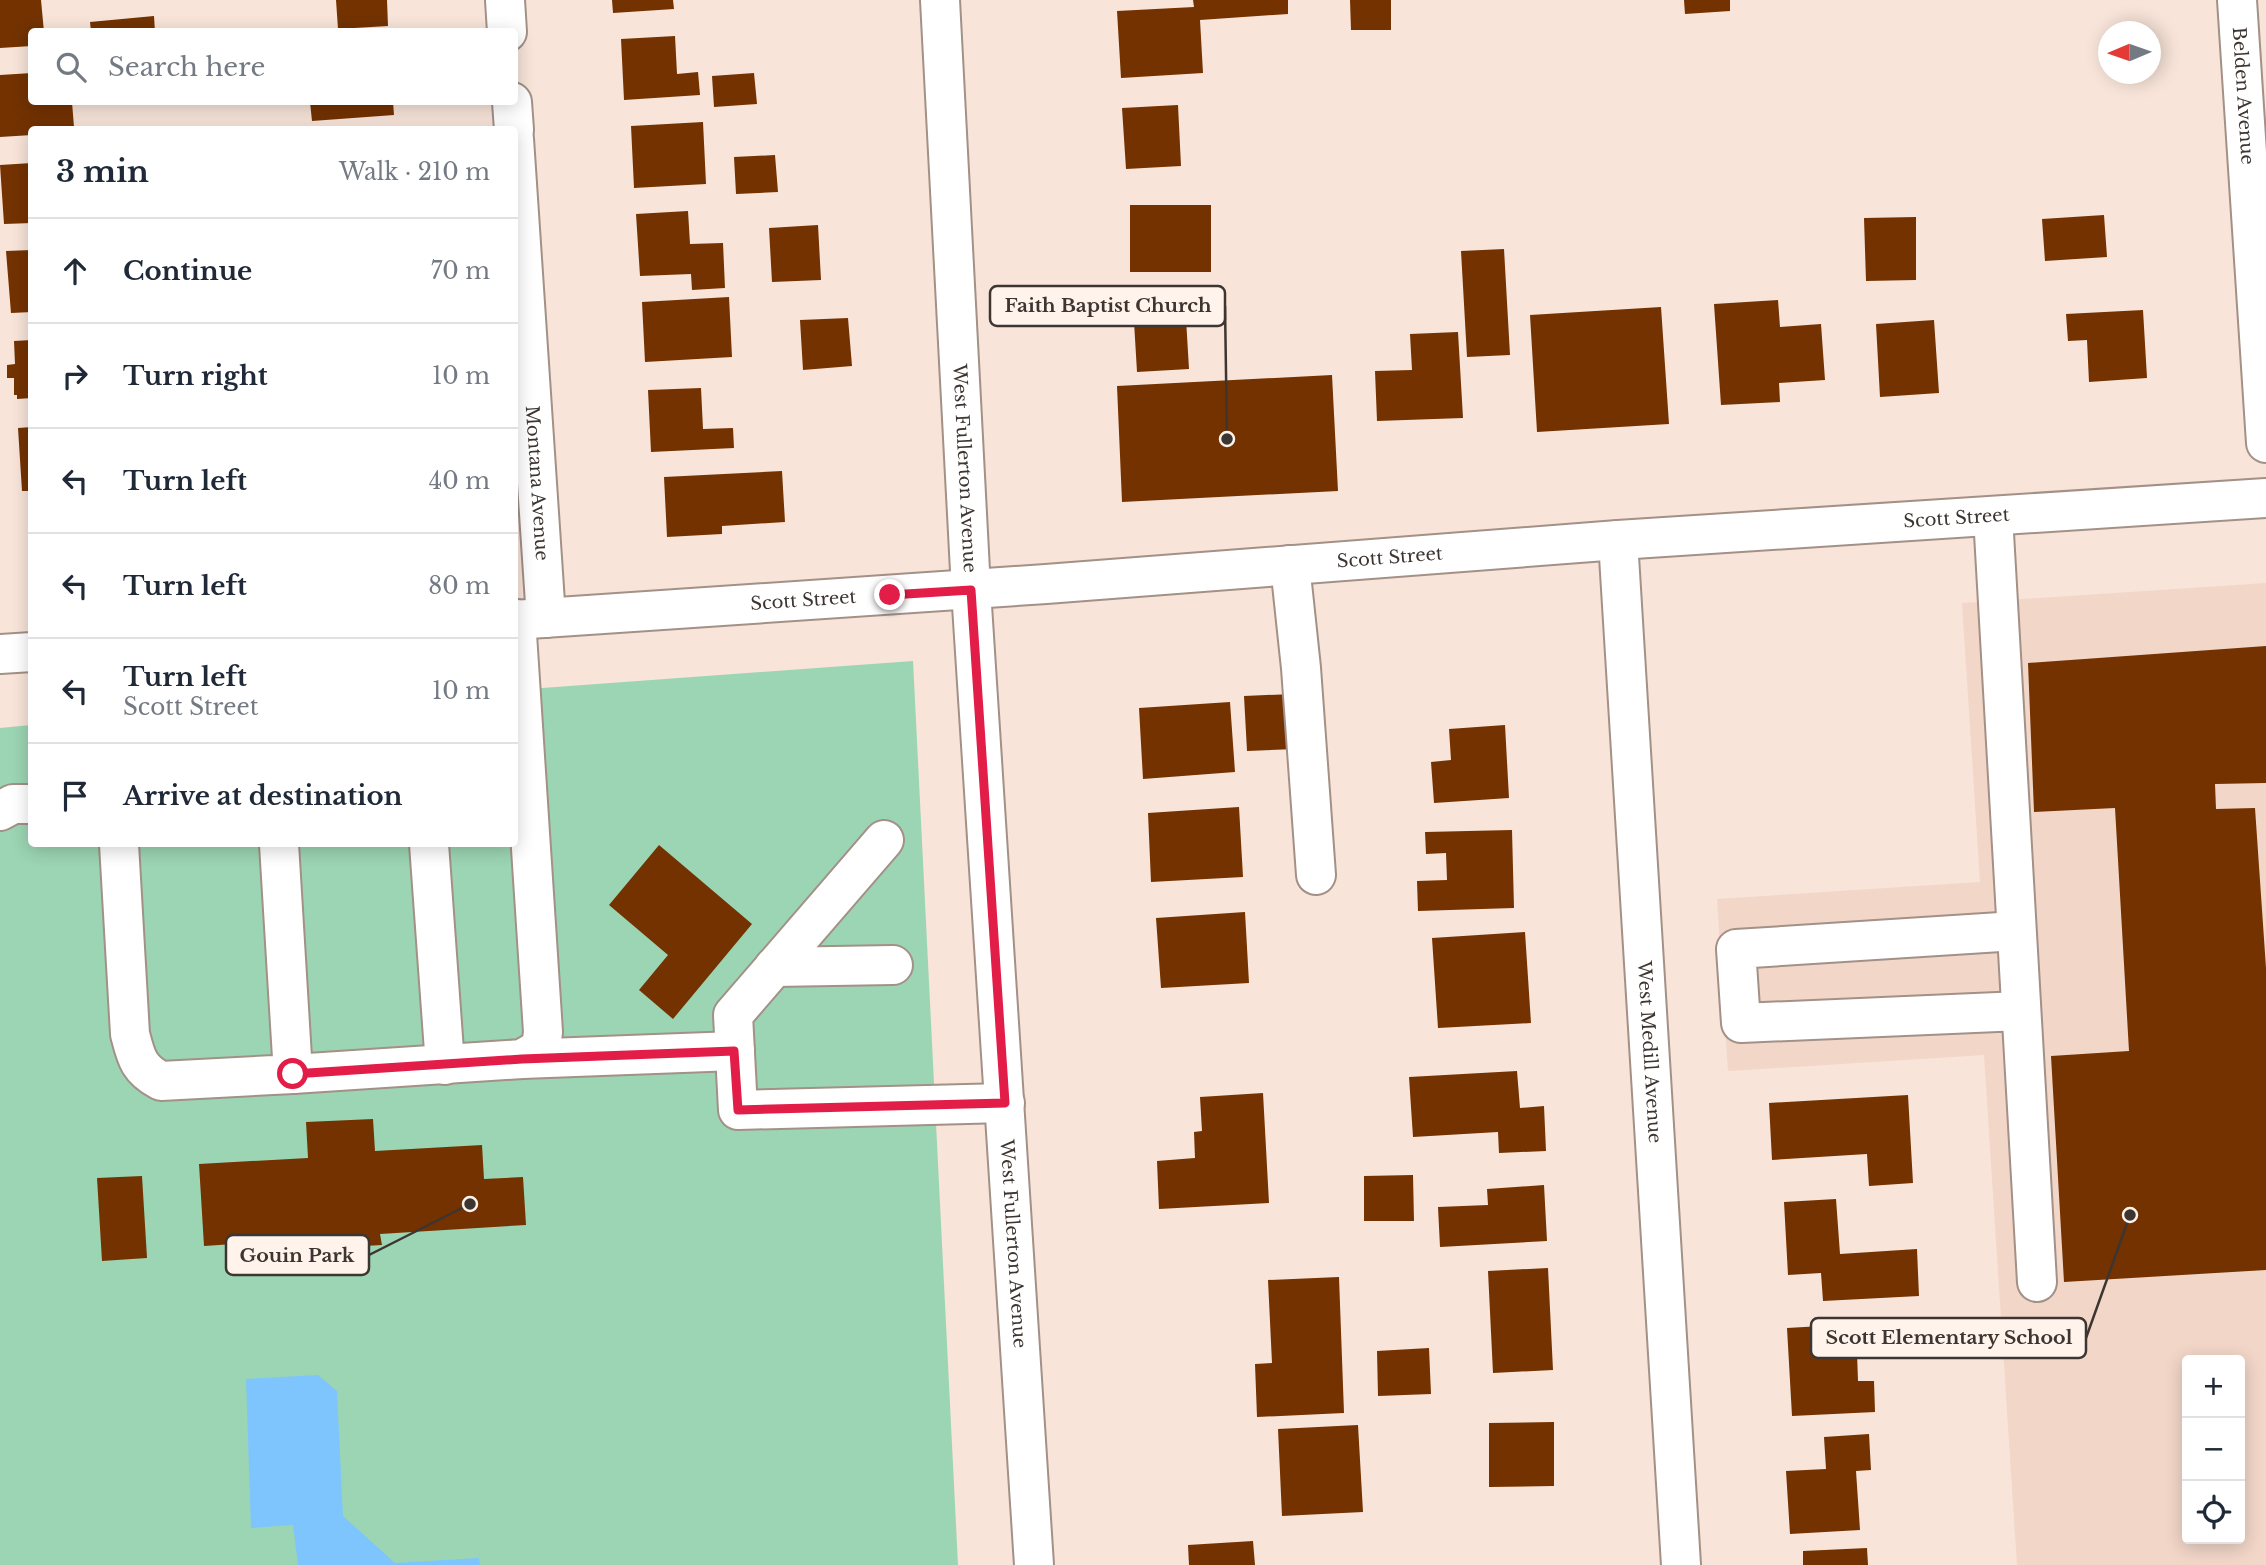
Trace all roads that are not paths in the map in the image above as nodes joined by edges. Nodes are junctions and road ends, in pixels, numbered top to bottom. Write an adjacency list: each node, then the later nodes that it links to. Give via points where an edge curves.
1 (505, 0): 4 (street)
2 (940, 0): 13 (street, West Fullerton Avenue)
3 (2237, 0): 8 (street, Belden Avenue)
4 (507, 28)
5 (512, 105): 6 (street)
6 (514, 126)
7 (518, 314): 14 (street, Montana Avenue)
8 (2266, 443)
9 (2266, 498): 10 (street, Scott Street)
10 (1993, 516): 11 (street, Scott Street); 25 (street)
11 (1618, 540): 12 (street, Scott Street); 36 (street, West Medill Avenue)
12 (1290, 565): 13 (street, Scott Street); 24 (street)
13 (971, 590): 14 (street, Scott Street); 33 (street, West Fullerton Avenue)
14 (525, 619): 17 (street, Montana Avenue)
15 (28, 652): 16 (street)
16 (0, 654)
17 (520, 763): 30 (street, Montana Avenue, via 543,1032)
18 (28, 803): 19 (street)
19 (0, 811)
20 (884, 840): 27 (street)
21 (119, 847): 32 (street, via 130,1034 146,1074 160,1081)
22 (279, 847): 32 (street)
23 (429, 847): 31 (street)
24 (1316, 875)
25 (2016, 931): 28 (street); 28 (street, via 1736,949 1741,1023)
26 (893, 965): 27 (street)
27 (774, 967): 29 (street, via 733,1015)
28 (2021, 1011): 34 (street)
29 (734, 1051): 30 (street); 33 (street, via 738,1110)
30 (531, 1054): 31 (street)
31 (445, 1065): 32 (street)
32 (293, 1074)
33 (1005, 1103): 35 (street, West Fullerton Avenue)
34 (2036, 1282)
35 (1034, 1565)
36 (1681, 1565)

